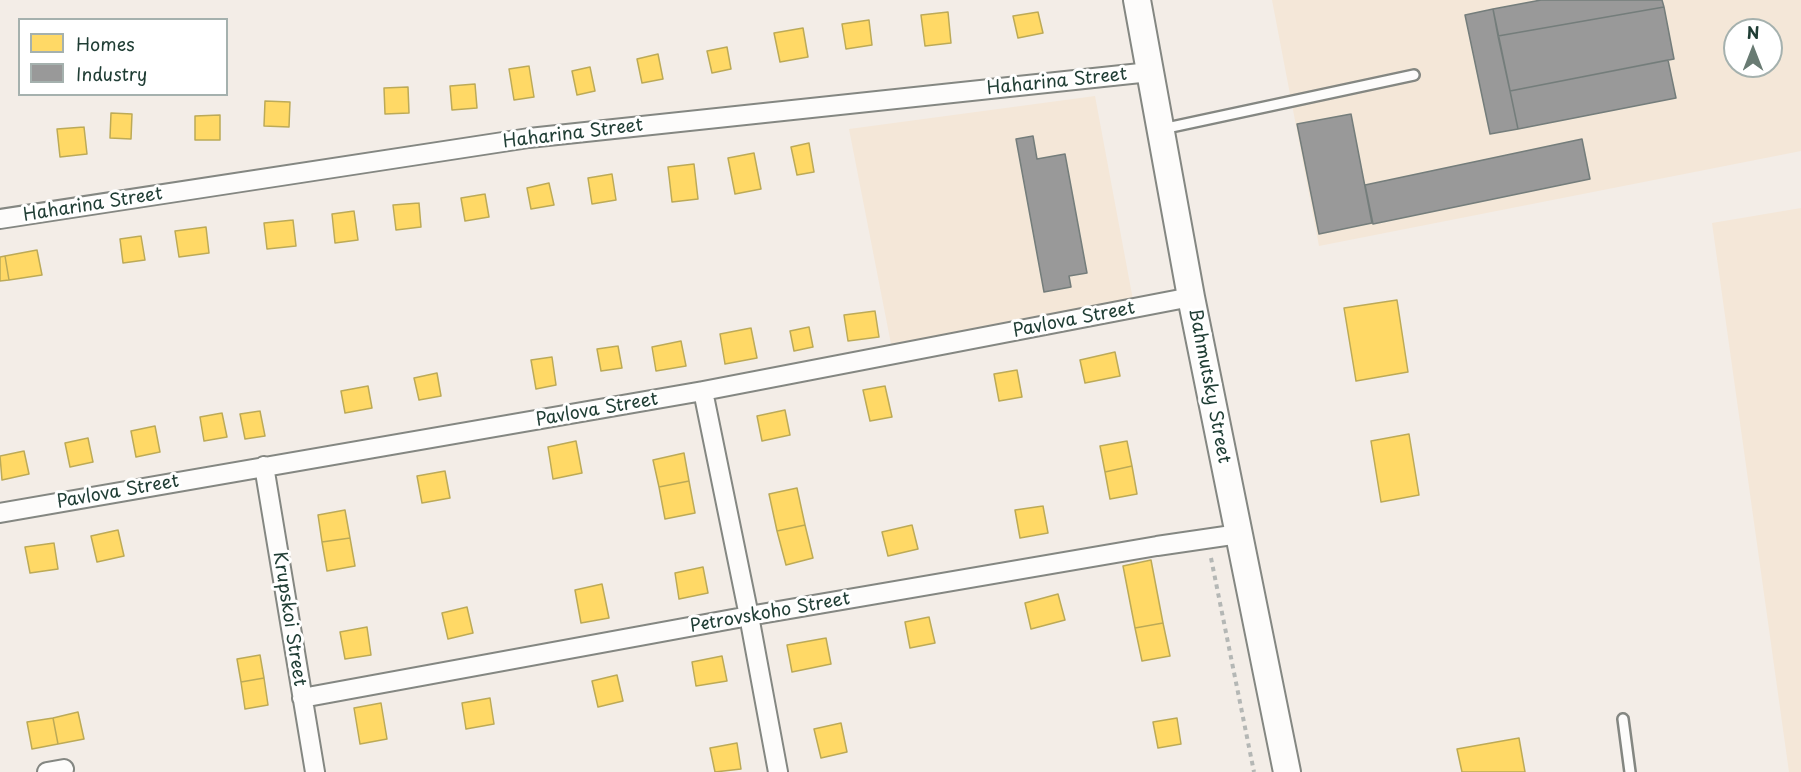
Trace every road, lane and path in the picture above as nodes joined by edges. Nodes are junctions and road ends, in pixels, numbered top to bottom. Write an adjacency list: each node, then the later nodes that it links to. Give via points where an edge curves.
1 (1137, 0): 2 (main road, Bahmutsky Street)
2 (1150, 72): 4 (main road, Bahmutsky Street); 5 (street, Haharina Street, via 529,138)
3 (1414, 75): 4 (lane)
4 (1160, 129): 6 (main road, Bahmutsky Street)
5 (0, 219)
6 (1191, 297): 7 (street, Pavlova Street); 10 (main road, Bahmutsky Street)
7 (704, 392): 8 (street, Pavlova Street); 12 (street)
8 (264, 466): 9 (street, Pavlova Street); 13 (street, Krupskoi Street)
9 (0, 513)
10 (1239, 534): 11 (street, Petrovskoho Street); 18 (main road, Bahmutsky Street)
11 (1208, 539): 12 (street, Petrovskoho Street); 17 (path)
12 (749, 616): 13 (street, Petrovskoho Street); 16 (street)
13 (302, 698): 15 (street, Krupskoi Street)
14 (1623, 719): 19 (lane)
15 (315, 772)
16 (778, 772)
17 (1254, 772)
18 (1287, 772)
19 (1630, 772)

